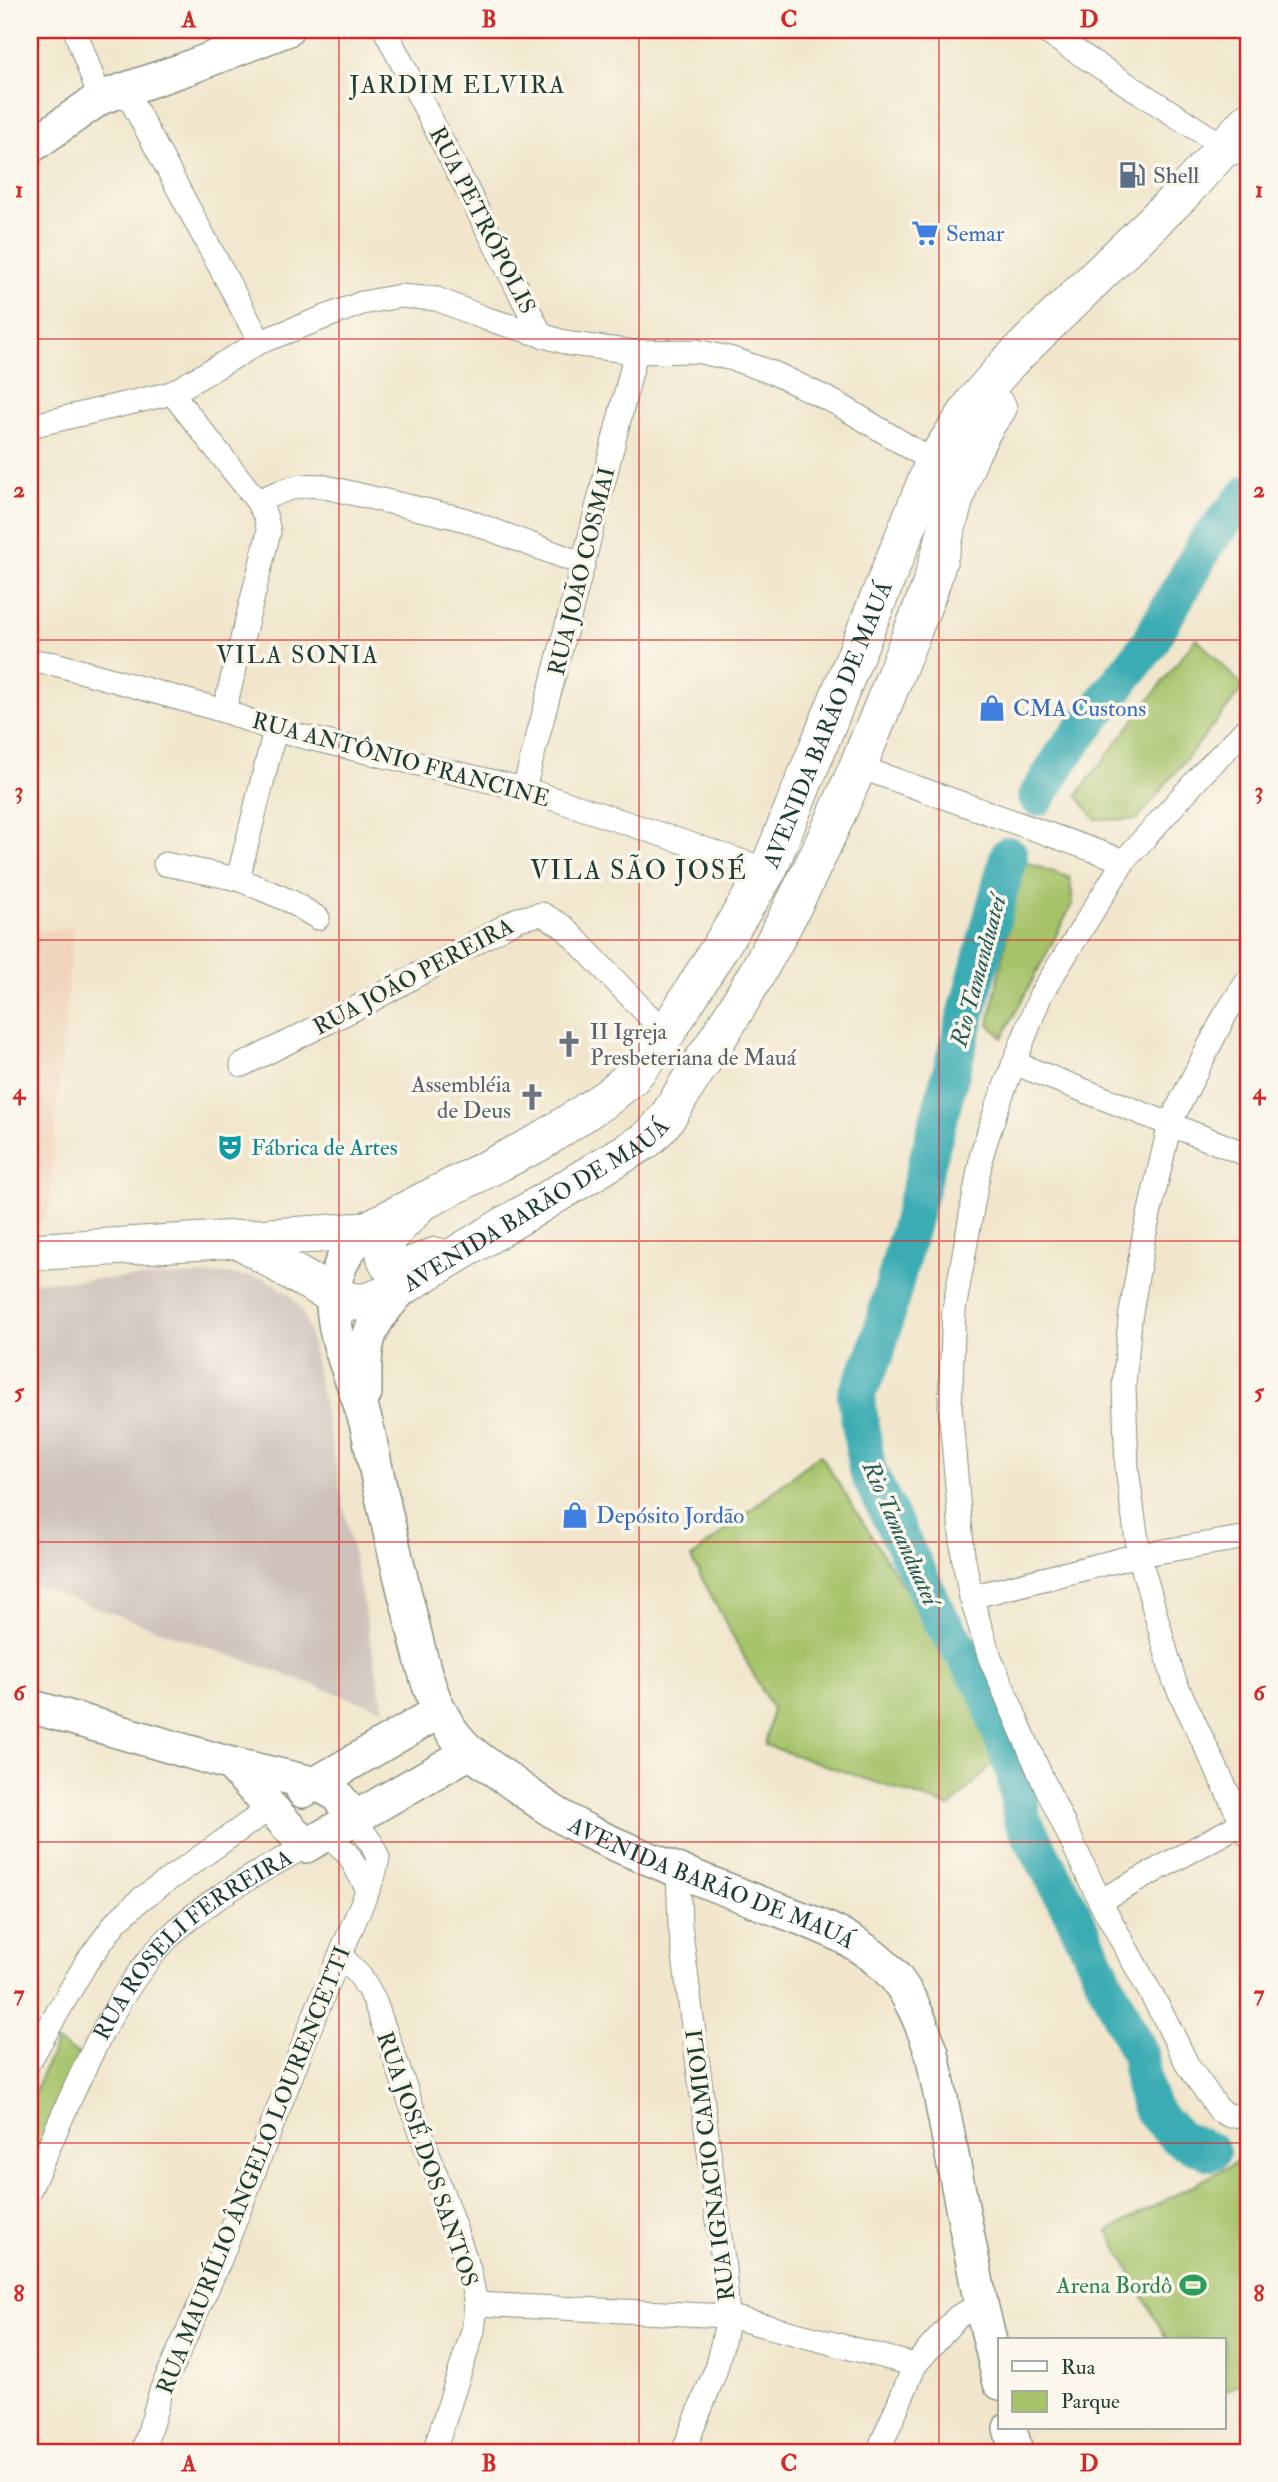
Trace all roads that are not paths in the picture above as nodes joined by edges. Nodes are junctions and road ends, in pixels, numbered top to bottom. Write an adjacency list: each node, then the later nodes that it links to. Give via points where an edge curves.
1 (75, 30): 5 (street)
2 (286, 30): 5 (street)
3 (385, 30): 8 (street, RUA PETRÓPOLIS)
4 (1044, 30): 6 (street)
5 (113, 94): 7 (street); 9 (street)
6 (1240, 144): 13 (main road, AVENIDA BARÃO DE MAUÁ, via 1008,363 975,401); 17 (main road, AVENIDA BARÃO DE MAUÁ, via 1195,205 1034,363 992,415 962,478)
7 (30, 147)
8 (542, 337): 9 (street, via 438,299 400,296 362,303); 10 (street)
9 (260, 342): 11 (street)
10 (636, 352): 13 (street, via 696,351 776,374 838,404); 15 (street, RUA JOÃO COSMAI)
11 (172, 393): 12 (street); 14 (street)
12 (30, 426)
13 (934, 462): 16 (main road, AVENIDA BARÃO DE MAUÁ)
14 (257, 501): 15 (street, via 307,484 321,486 463,519); 19 (street, via 269,532)
15 (583, 564): 23 (street, RUA JOÃO COSMAI)
16 (887, 576): 17 (main road, via 913,573); 26 (main road, AVENIDA BARÃO DE MAUÁ)
17 (929, 590): 22 (main road, AVENIDA BARÃO DE MAUÁ)
18 (30, 661): 19 (street, RUA ANTÔNIO FRANCINE)
19 (223, 711): 21 (street, RUA ANTÔNIO FRANCINE)
20 (1248, 727): 24 (street)
21 (275, 730): 23 (street, RUA ANTÔNIO FRANCINE); 27 (street)
22 (859, 767): 24 (street); 39 (main road, AVENIDA BARÃO DE MAUÁ, via 774,940 660,1129)
23 (524, 789): 26 (street, RUA ANTÔNIO FRANCINE)
24 (1124, 861): 31 (street, via 1041,994)
25 (165, 864): 27 (street)
26 (768, 870): 30 (main road, AVENIDA BARÃO DE MAUÁ)
27 (238, 879): 28 (street)
28 (318, 918)
29 (1248, 980): 33 (street, via 1225,1015)
30 (666, 1034): 32 (street, RUA JOÃO PEREIRA, via 564,927 542,914 518,919); 35 (main road, AVENIDA BARÃO DE MAUÁ, via 632,1077 608,1097 540,1142)
31 (1014, 1063): 33 (street); 45 (street, via 982,1153 954,1310 950,1407)
32 (242, 1065)
33 (1170, 1124): 34 (street); 44 (street, via 1143,1241 1124,1386 1127,1469)
34 (1248, 1155)
35 (424, 1199): 36 (main road, AVENIDA BARÃO DE MAUÁ); 39 (main road, via 386,1241 385,1258 389,1265 402,1269 435,1256)
36 (365, 1231): 37 (main road); 41 (street, AVENIDA BARÃO DE MAUÁ, via 347,1253)
37 (240, 1240): 38 (main road); 41 (main road)
38 (30, 1252)
39 (449, 1259): 40 (main road, AVENIDA BARÃO DE MAUÁ)
40 (404, 1286): 41 (main road, via 367,1301); 42 (street, AVENIDA BARÃO DE MAUÁ, via 377,1316 369,1333 364,1357)
41 (332, 1294): 42 (street, AVENIDA BARÃO DE MAUÁ, via 334,1322)
42 (365, 1420): 47 (street, AVENIDA BARÃO DE MAUÁ, via 397,1565 427,1680)
43 (1248, 1536): 44 (street)
44 (1139, 1555): 45 (street); 52 (street, via 1174,1680)
45 (971, 1597): 55 (street, via 990,1658)
46 (30, 1706): 49 (street)
47 (440, 1711): 48 (street, AVENIDA BARÃO DE MAUÁ); 50 (street)
48 (470, 1752): 53 (street, RUA ROSELI FERREIRA); 54 (street, AVENIDA BARÃO DE MAUÁ, via 558,1814)
49 (231, 1764): 50 (street); 51 (street)
50 (317, 1784): 51 (street); 53 (street, via 336,1794)
51 (270, 1808): 53 (street); 57 (street, via 141,1899 116,1922 86,1963)
52 (1245, 1828): 55 (street)
53 (330, 1832): 56 (street, RUA MAURÍLIO ÂNGELO LOURENCETTI, via 372,1844 378,1858); 59 (street, RUA ROSELI FERREIRA, via 204,1907 168,1938 118,2003)
54 (678, 1871): 61 (street, AVENIDA BARÃO DE MAUÁ, via 829,1929 859,1944 896,1978 932,2053); 62 (street, RUA IGNACIO CAMIOLI, via 680,1925)
55 (1100, 1901): 58 (street, via 1206,2093 1230,2116)
56 (341, 1956): 60 (street, RUA JOSÉ DOS SANTOS, via 374,1999 469,2269); 66 (street, RUA MAURÍLIO ÂNGELO LOURENCETTI, via 219,2262 161,2391)
57 (30, 2060)
58 (1248, 2114)
59 (30, 2189)
60 (476, 2304): 62 (street); 67 (street, RUA JOSÉ DOS SANTOS, via 473,2331)
61 (981, 2304): 63 (street, via 957,2317); 64 (street, AVENIDA BARÃO DE MAUÁ)
62 (727, 2316): 63 (street); 68 (street, RUA IGNACIO CAMIOLI, via 715,2372)
63 (915, 2365): 69 (street)
64 (998, 2375)
65 (1010, 2430): 70 (street)
66 (144, 2452)
67 (434, 2452)
68 (683, 2452)
69 (878, 2452)
70 (1016, 2452)

